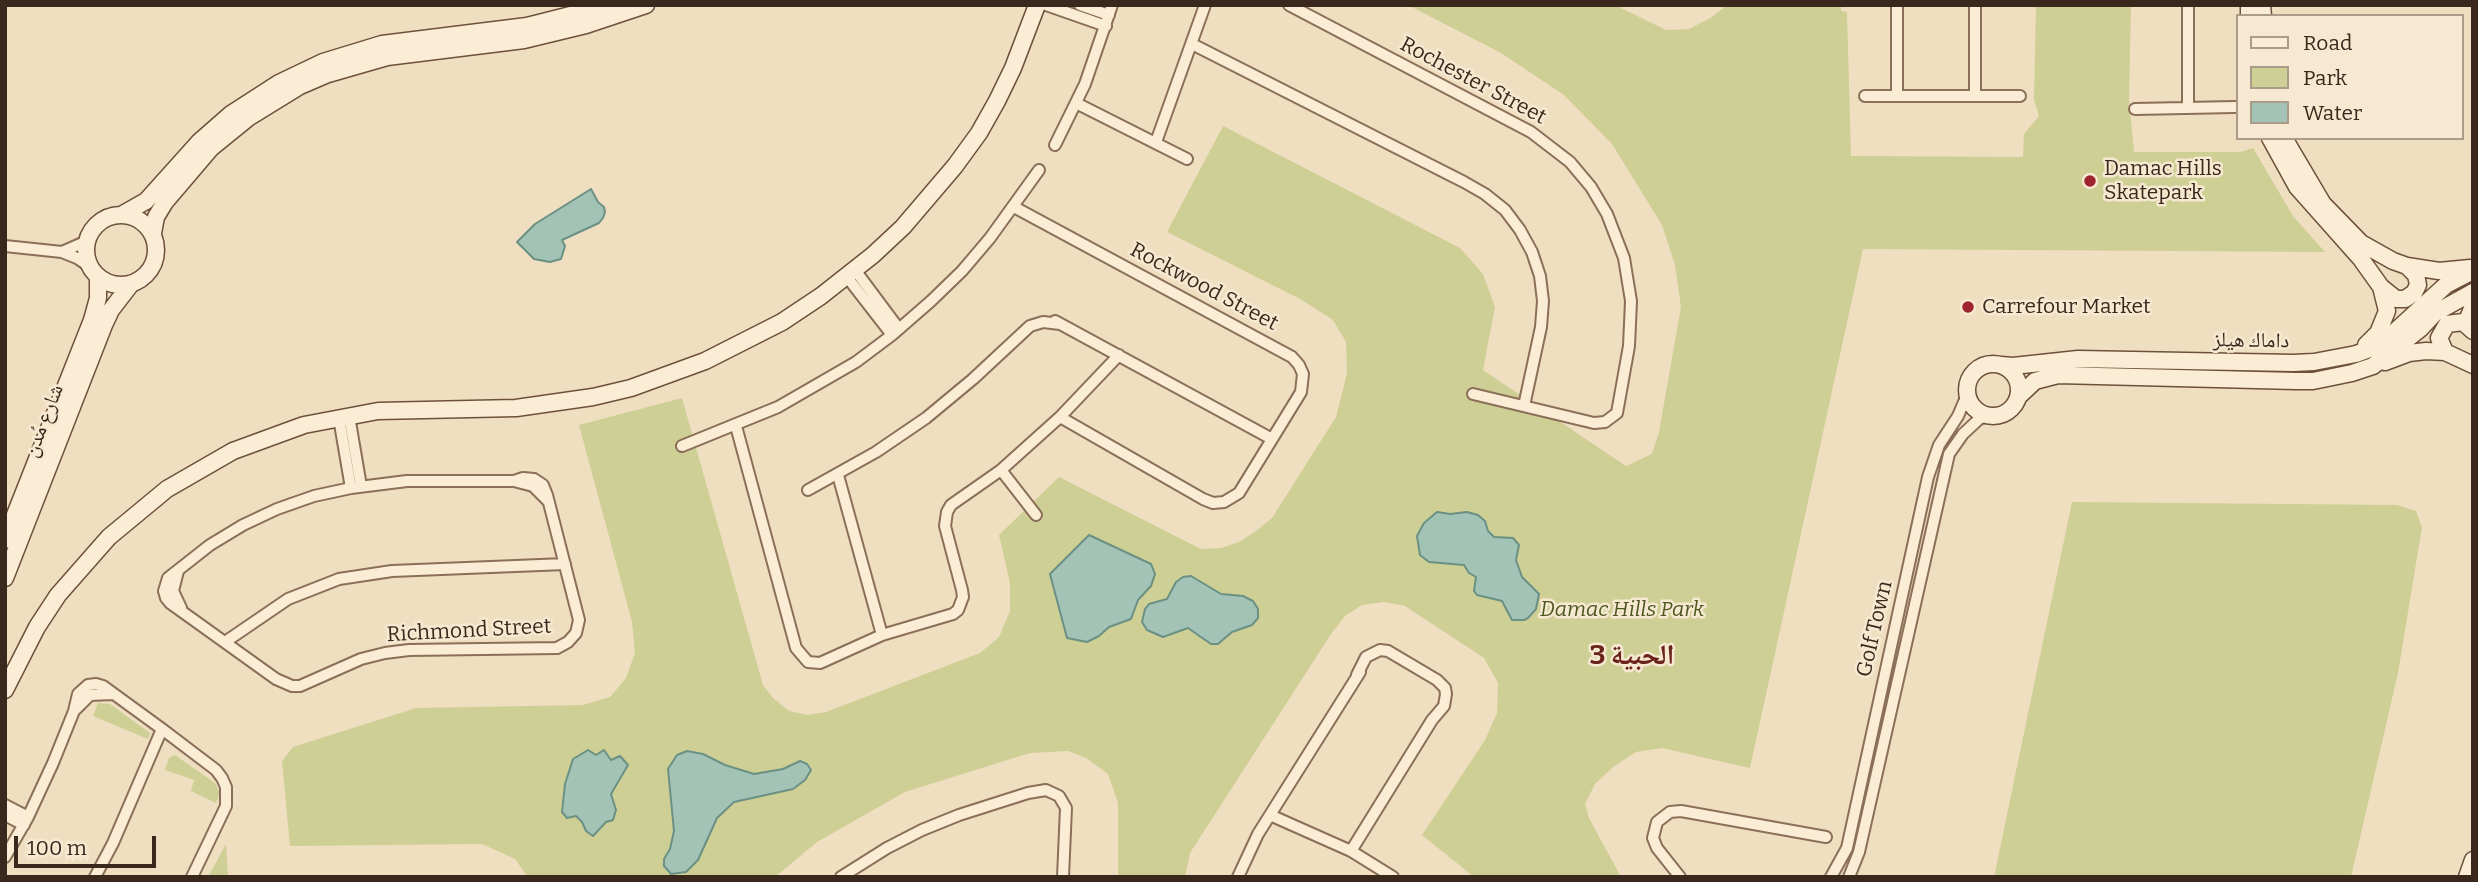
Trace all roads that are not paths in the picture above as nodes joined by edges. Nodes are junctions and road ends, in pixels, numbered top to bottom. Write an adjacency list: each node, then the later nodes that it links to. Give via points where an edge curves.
1 (610, 5): 28 (street, via 527,26 382,44 324,62 284,80 231,114 146,201)
2 (646, 5): 29 (street, via 524,40 387,57 300,86 248,118 203,156 160,209)
3 (1037, 5): 36 (street, via 1013,68 979,133 903,227)
4 (1046, 5): 11 (street)
5 (1080, 5): 11 (street)
6 (1205, 5): 12 (street)
7 (1289, 5): 52 (street, Rochester Street, via 1531,132 1570,162 1604,207 1620,243 1630,294 1631,331 1620,409 1610,420 1599,423)
8 (1896, 5): 14 (street)
9 (1975, 5): 15 (street)
10 (2188, 5): 19 (street)
11 (1109, 15): 17 (street)
12 (1192, 44): 23 (street); 52 (street, via 1464,182 1505,210 1532,252 1543,301)
13 (1865, 96): 14 (street)
14 (1897, 96): 15 (street)
15 (1975, 96): 16 (street)
16 (2020, 96)
17 (1076, 103): 23 (street); 24 (street)
18 (2235, 107): 19 (street)
19 (2188, 108): 20 (street)
20 (2135, 109)
21 (2271, 140): 38 (street, via 2297,187)
22 (2285, 140): 33 (street, via 2323,204 2350,232 2371,249)
23 (1156, 142): 25 (street)
24 (1055, 145)
25 (1186, 159)
26 (1039, 170): 27 (street)
27 (1014, 206): 42 (street, via 962,271); 57 (street, Rockwood Street, via 1296,360 1303,387)
28 (123, 214): 29 (street, via 135,217); 30 (street, via 100,221)
29 (153, 233): 37 (street, via 156,260 143,279)
30 (87, 241): 32 (street); 35 (street, via 86,254)
31 (5, 246): 32 (street)
32 (62, 253): 35 (street)
33 (2407, 266): 34 (street, via 2439,271); 38 (street, via 2416,275 2414,293 2396,299)
34 (2473, 269): 44 (street, داماك هيلز, via 2445,285 2375,347)
35 (94, 272): 37 (street, via 108,283); 64 (street, شارع مُدن, via 98,298 92,320)
36 (851, 274): 42 (street); 54 (street, via 761,335 631,388 516,408 378,411)
37 (131, 284): 66 (street, شارع مُدن, via 104,325)
38 (2381, 287): 44 (street, via 2387,311 2384,322)
39 (2473, 292): 48 (street, داماك هيلز, via 2435,313)
40 (2473, 306): 41 (street, via 2469,316)
41 (2473, 330): 43 (street, via 2463,322 2447,324 2440,338)
42 (895, 332): 56 (street, via 817,386)
43 (2445, 352): 47 (street); 48 (street, via 2409,353)
44 (2356, 354): 46 (street, داماك هيلز, via 2293,363 2078,359)
45 (1119, 355): 55 (street); 57 (street); 60 (street, via 1052,319 1038,317 1026,323 973,379 926,418)
46 (2001, 365): 50 (street, via 1988,364 1975,371); 51 (street, via 2016,378)
47 (2473, 365)
48 (2373, 366): 51 (street, داماك هيلز, via 2314,381 2058,375 2035,381)
49 (1473, 394): 52 (street, Rochester Street)
50 (1967, 394): 53 (street, via 1974,408); 86 (street, Golf Town, via 1939,445 1928,477 1847,848)
51 (2018, 397): 53 (street, via 2006,412)
52 (1524, 406)
53 (1987, 415): 87 (street, Golf Town, via 1963,434 1949,454 1859,852)
54 (344, 417): 61 (street); 69 (street, via 304,425 233,451 137,512 58,595)
55 (1060, 417): 57 (street, Rockwood Street, via 1213,503 1239,493); 59 (street)
56 (736, 426): 58 (street); 67 (street, via 798,654 808,662 820,663)
57 (1272, 439)
58 (682, 446)
59 (1001, 470): 63 (street); 67 (street, via 957,499 947,512 945,526 962,604 953,614)
60 (838, 474): 62 (street); 67 (street)
61 (356, 487): 65 (street, Richmond Street, via 407,481 514,481 533,486 549,502); 68 (street, Richmond Street, via 314,496 254,520 210,545 168,578 164,591 170,603)
62 (808, 490)
63 (1036, 515)
64 (5, 540)
65 (565, 564): 68 (street, via 392,571 338,579 288,599); 68 (street, Richmond Street, via 579,620 576,633 557,648 385,653 292,686)
66 (5, 578)
67 (882, 635)
68 (225, 642)
69 (5, 690)
70 (162, 729): 74 (street, via 114,695 90,695 74,711); 79 (street); 80 (street, via 216,770 226,787 226,806)
71 (5, 805): 74 (street)
72 (5, 815): 74 (street)
73 (1270, 815): 76 (street); 76 (street, via 1362,663 1373,652 1388,651 1429,674 1439,696 1438,706); 83 (street)
74 (26, 821): 77 (street)
75 (1826, 837): 85 (street, via 1670,812 1657,822 1653,838)
76 (1351, 851): 84 (street)
77 (5, 857)
78 (2473, 860): 88 (street)
79 (95, 877)
80 (192, 877)
81 (841, 877): 82 (street, via 922,830 1028,793 1055,802 1066,822)
82 (1063, 877)
83 (1238, 877)
84 (1393, 877)
85 (1681, 877)
86 (1831, 877)
87 (1849, 877)
88 (2467, 877)

